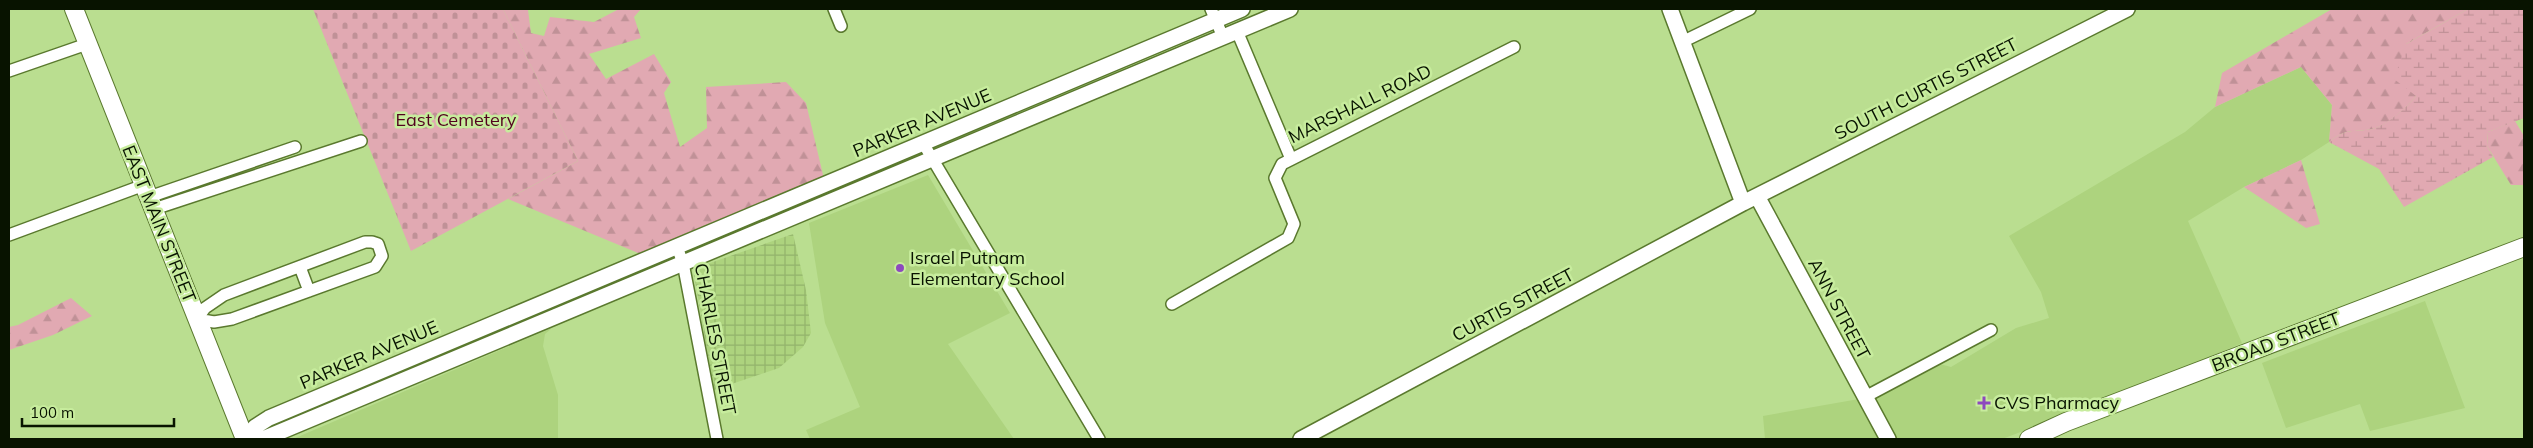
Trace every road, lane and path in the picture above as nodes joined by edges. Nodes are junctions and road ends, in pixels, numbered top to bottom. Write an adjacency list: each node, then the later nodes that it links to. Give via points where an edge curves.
1 (74, 9): 12 (main road, EAST MAIN STREET)
2 (834, 9): 9 (street)
3 (1242, 9): 8 (street, PARKER AVENUE)
4 (1290, 9): 10 (street, PARKER AVENUE)
5 (1670, 9): 11 (street)
6 (1750, 9): 11 (street)
7 (2127, 9): 24 (street, SOUTH CURTIS STREET)
8 (1213, 14): 10 (street, MARSHALL ROAD); 15 (street, PARKER AVENUE)
9 (841, 26)
10 (1230, 34): 16 (street, PARKER AVENUE); 22 (street, MARSHALL ROAD)
11 (1682, 42): 27 (street)
12 (88, 44): 14 (street); 25 (main road, EAST MAIN STREET)
13 (1514, 47): 22 (street, MARSHALL ROAD)
14 (9, 71)
15 (1069, 81): 16 (street); 18 (street, PARKER AVENUE)
16 (1076, 98): 21 (street, PARKER AVENUE)
17 (362, 141): 23 (street)
18 (923, 143): 21 (street); 26 (street, PARKER AVENUE)
19 (295, 146): 20 (street)
20 (263, 158): 23 (street); 25 (street)
21 (932, 159): 28 (street, PARKER AVENUE); 44 (street)
22 (1290, 159): 35 (street, via 1282,164 1275,178 1294,224 1288,238)
23 (269, 171): 25 (street)
24 (1757, 196): 27 (street, SOUTH CURTIS STREET); 40 (street, ANN STREET)
25 (149, 197): 29 (street); 37 (main road, EAST MAIN STREET)
26 (789, 200): 28 (street); 30 (street, PARKER AVENUE)
27 (1743, 203): 45 (street, CURTIS STREET)
28 (796, 216): 32 (street, PARKER AVENUE)
29 (9, 235)
30 (677, 247): 32 (street, CHARLES STREET); 36 (street, PARKER AVENUE)
31 (2524, 247): 47 (main road, BROAD STREET)
32 (683, 263): 39 (street, PARKER AVENUE); 43 (street, CHARLES STREET)
33 (300, 266): 34 (street); 34 (street, via 365,242 378,244 381,249 382,256 374,267); 37 (street, via 224,295 205,308)
34 (309, 291): 37 (street, via 232,319 214,322)
35 (1172, 304)
36 (514, 315): 39 (street); 41 (street, PARKER AVENUE, via 269,418)
37 (197, 319): 41 (main road, EAST MAIN STREET)
38 (1991, 330): 40 (street)
39 (522, 332): 42 (street, PARKER AVENUE)
40 (1865, 397): 46 (street, ANN STREET)
41 (245, 439)
42 (263, 439)
43 (717, 439)
44 (1099, 439)
45 (1301, 439)
46 (1888, 439)
47 (2029, 439)

